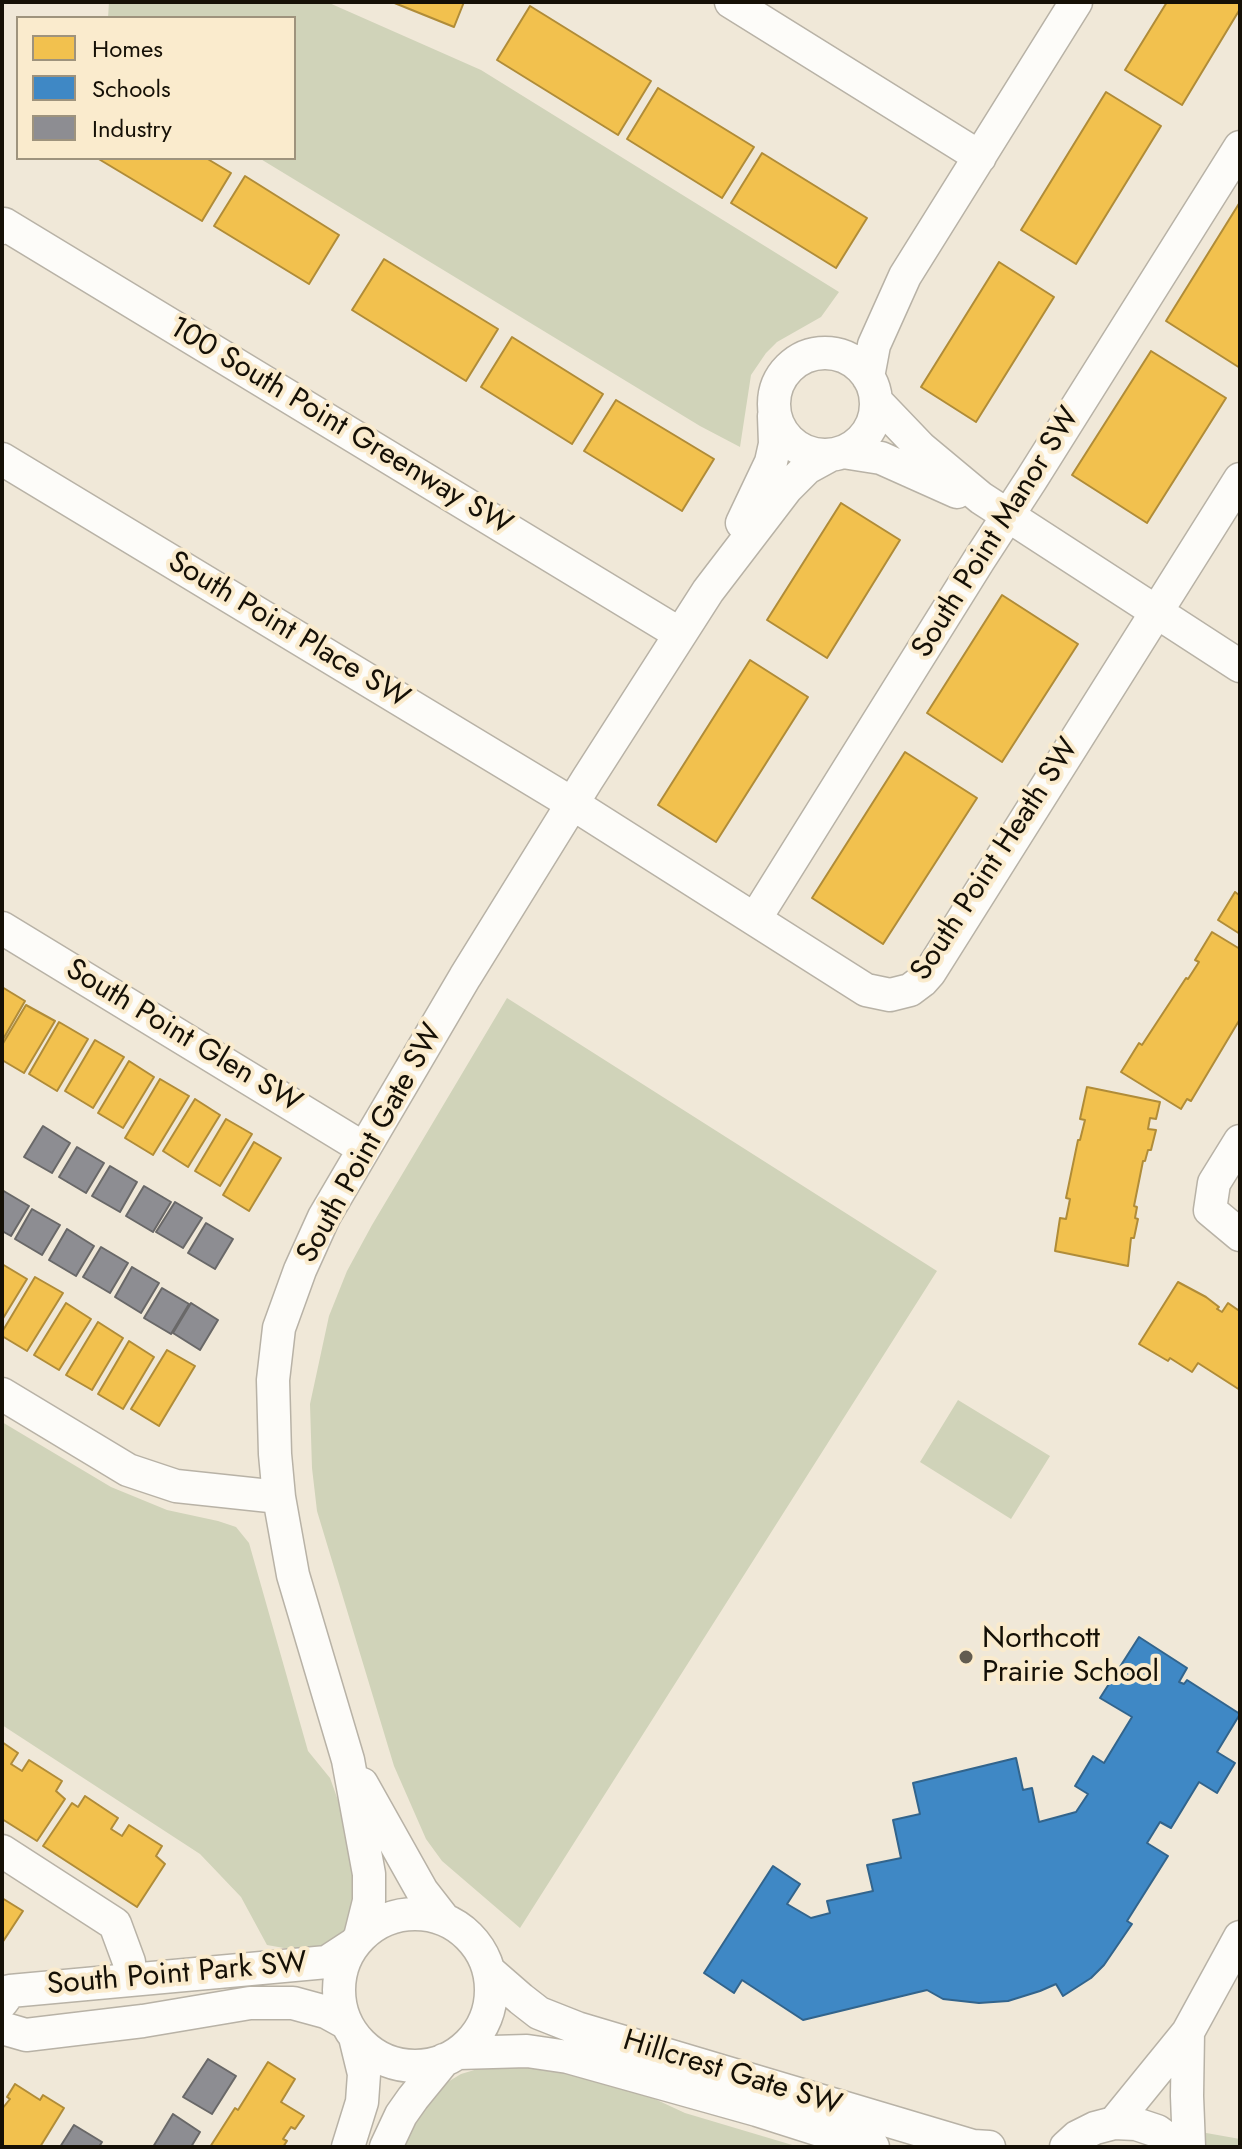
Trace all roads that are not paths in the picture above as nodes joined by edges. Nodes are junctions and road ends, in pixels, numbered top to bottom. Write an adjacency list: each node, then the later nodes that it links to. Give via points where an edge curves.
1 (731, 2): 4 (street)
2 (1076, 2): 4 (street)
3 (1240, 147): 13 (street, South Point Manor SW)
4 (980, 157): 6 (street)
5 (2, 228): 16 (street, 100 South Point Greenway SW, via 4,224)
6 (905, 276): 7 (street, via 851,342); 8 (street, via 874,345)
7 (827, 353): 8 (street, via 852,361); 9 (street, via 807,356 786,370 774,394)
8 (872, 389): 10 (street, via 874,420 868,432 856,446); 13 (street, via 921,448)
9 (774, 416): 10 (street, via 780,431 798,448 814,455); 14 (street, South Point Gate SW, via 771,462)
10 (836, 454): 13 (street, via 881,458); 14 (street, South Point Gate SW, via 807,468 786,489)
11 (2, 459): 18 (street, South Point Place SW)
12 (1240, 479): 15 (street, South Point Heath SW)
13 (1008, 514): 15 (street); 19 (street, South Point Manor SW)
14 (708, 591): 16 (street, South Point Gate SW)
15 (1157, 612): 17 (street); 19 (street, South Point Heath SW, via 916,987 890,995 866,990)
16 (680, 634): 18 (street, South Point Gate SW)
17 (1240, 666)
18 (573, 804): 19 (street, South Point Heath SW); 22 (street, South Point Gate SW)
19 (755, 919)
20 (2, 928): 22 (street, South Point Glen SW)
21 (1240, 1141): 23 (street, via 1214,1183 1210,1210)
22 (363, 1148): 25 (street, South Point Gate SW, via 324,1217 279,1328 273,1380)
23 (1240, 1235)
24 (2, 1394): 25 (street, via 128,1470 176,1486)
25 (279, 1497): 26 (street, South Point Gate SW, via 293,1575)
26 (348, 1760): 28 (street, South Point Gate SW, via 422,1891); 30 (street, South Point Gate SW, via 369,1874 369,1901)
27 (2, 1851): 31 (street, via 115,1924)
28 (443, 1918): 30 (street, via 398,1915 377,1923); 32 (street, via 467,1934)
29 (1240, 1937): 36 (street)
30 (356, 1941): 33 (street, South Point Park SW, via 327,1962 10,1991); 35 (street, via 339,1983)
31 (129, 1962)
32 (490, 1972): 37 (street, via 487,2018 475,2038); 42 (street, Hillcrest Gate SW, via 539,2013 577,2028)
33 (2, 2002)
34 (2, 2028): 35 (street, South Point Park SW, via 26,2035 250,2003 293,2003 326,2012)
35 (351, 2030): 37 (street, via 373,2053 396,2063 420,2066); 39 (street, via 364,2074 362,2102)
36 (1188, 2032): 38 (street); 45 (street)
37 (451, 2057): 40 (street, via 413,2098); 41 (street, Hillcrest Gate SW, via 527,2051 568,2057)
38 (1114, 2123): 43 (street, via 1095,2128); 44 (street, via 1157,2131)
39 (348, 2147)
40 (386, 2147)
41 (873, 2147)
42 (989, 2147)
43 (1066, 2147)
44 (1179, 2147)
45 (1189, 2147)

